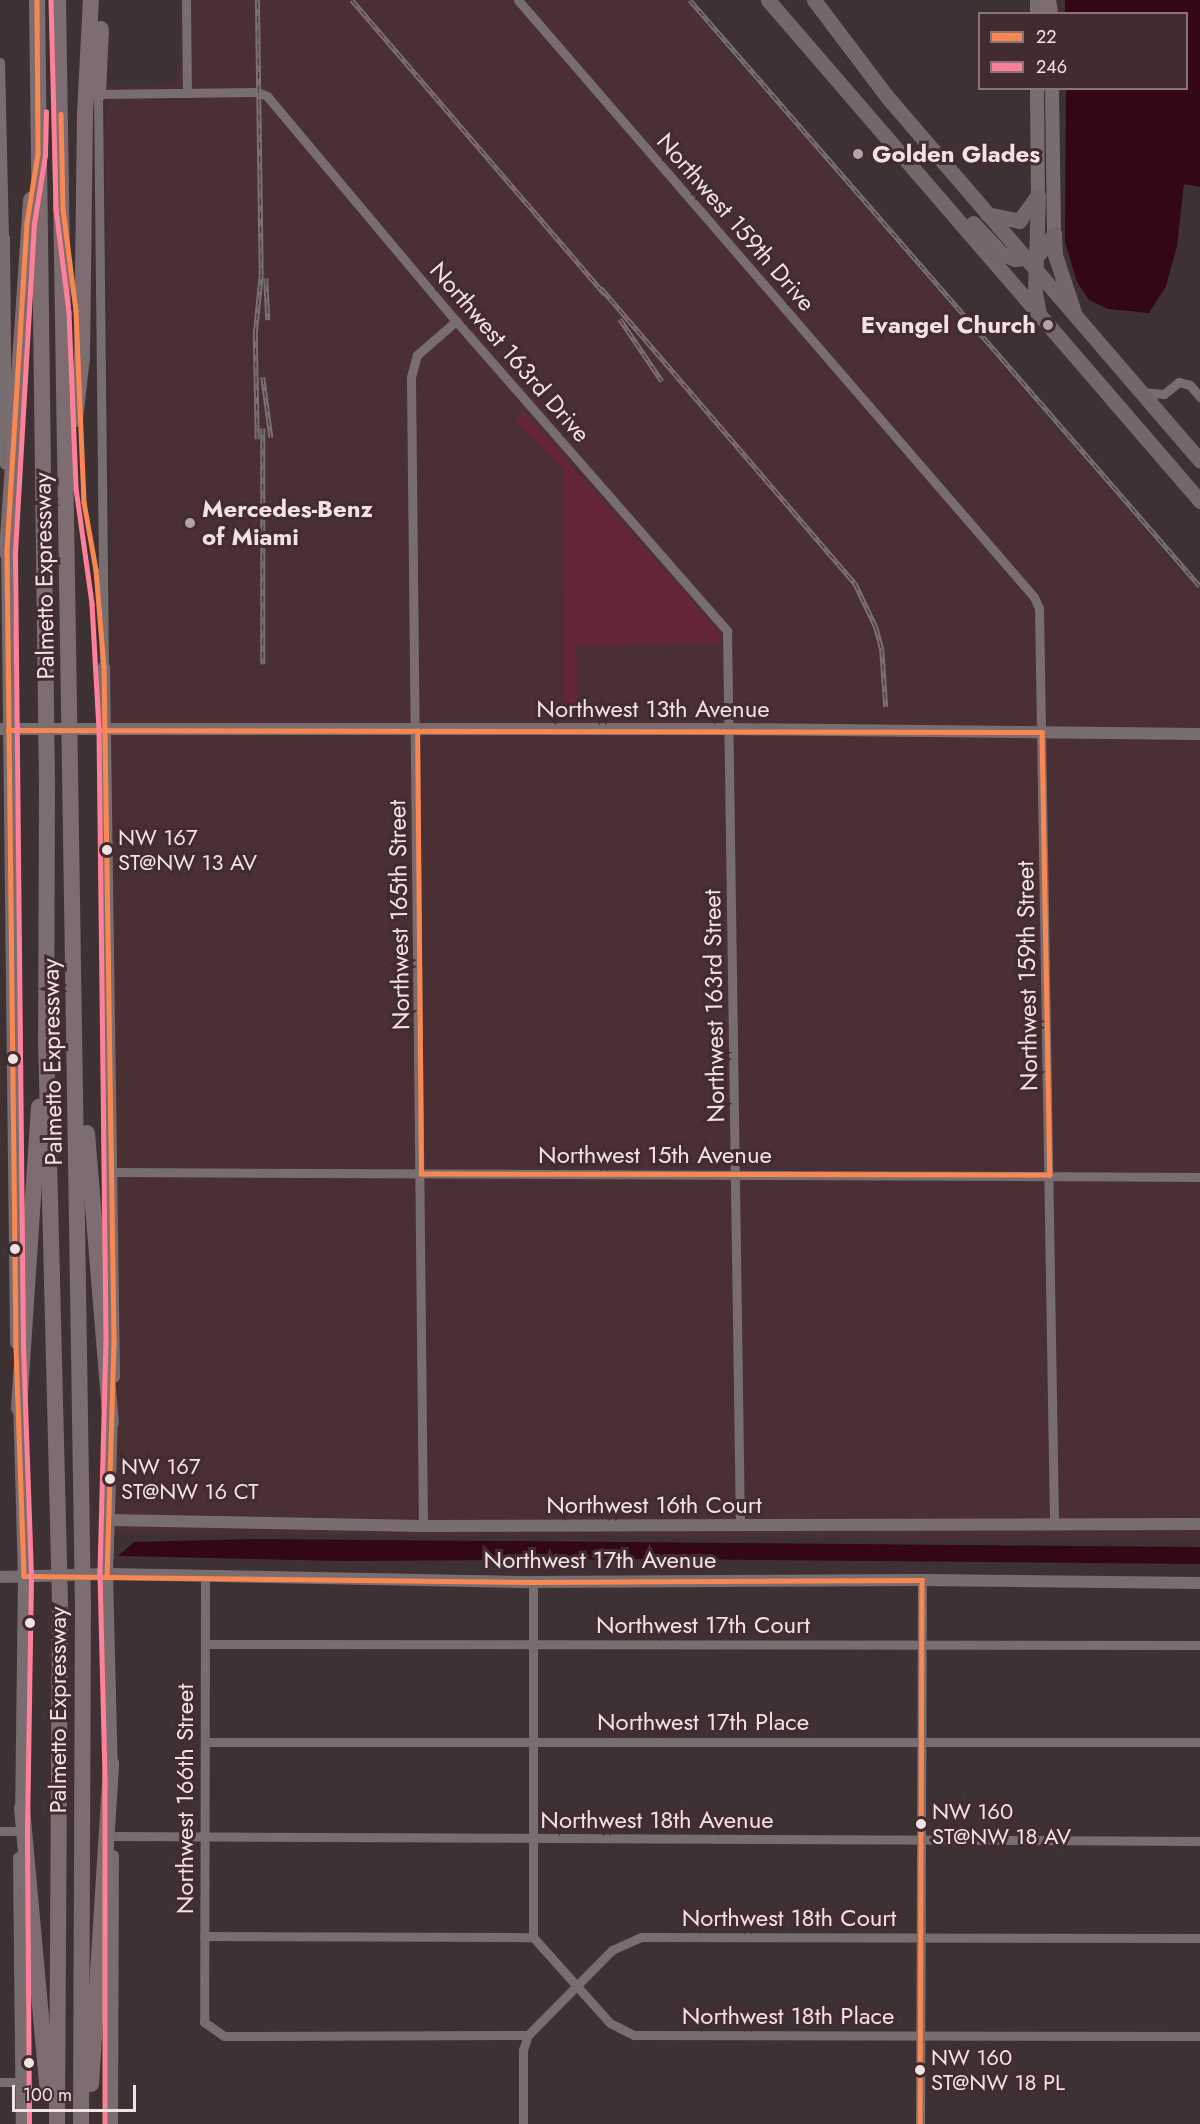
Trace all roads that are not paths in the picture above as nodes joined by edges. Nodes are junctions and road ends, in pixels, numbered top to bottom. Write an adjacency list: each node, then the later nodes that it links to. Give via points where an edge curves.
1 (38, 0): 16 (highway, Palmetto Expressway)
2 (58, 0): 30 (highway, Palmetto Expressway)
3 (91, 0): 30 (highway, via 85,113 82,358)
4 (102, 0): 15 (highway)
5 (186, 0): 14 (street)
6 (518, 0): 29 (street, Northwest 159th Drive)
7 (768, 0): 17 (main road)
8 (814, 0): 19 (main road, via 858,61)
9 (1038, 0): 10 (main road)
10 (1048, 8)
11 (0, 62): 21 (street)
12 (1037, 90): 18 (main road)
13 (1052, 90): 20 (main road)
14 (187, 93): 15 (street); 25 (street, Northwest 163rd Drive, via 258,92 267,96)
15 (98, 94): 34 (street)
16 (38, 154): 32 (highway, via 27,223); 41 (highway, Palmetto Expressway, via 47,759)
17 (930, 188): 22 (main road, via 952,199 1002,254); 23 (main road)
18 (1038, 196): 19 (main road, via 1019,221); 22 (main road)
19 (987, 214): 22 (main road)
20 (1054, 234): 22 (main road); 24 (main road, via 1055,255)
21 (2, 239): 32 (street)
22 (1033, 262): 23 (main road); 24 (main road)
23 (1039, 314): 31 (main road)
24 (1074, 315): 26 (main road)
25 (456, 321): 33 (street, Northwest 163rd Drive); 38 (street, Northwest 165th Street, via 417,355 411,377)
26 (1140, 392): 27 (street, via 1164,394 1179,382); 28 (main road)
27 (1200, 397)
28 (1200, 461)
29 (924, 470): 39 (street, Northwest 159th Street, via 1039,608)
30 (67, 489): 42 (highway, Palmetto Expressway)
31 (1200, 501)
32 (7, 552): 35 (street)
33 (727, 631): 36 (street, Northwest 163rd Street)
34 (104, 667): 37 (street)
35 (4, 729): 37 (street, Northwest 13th Avenue); 48 (street)
36 (728, 729): 38 (street, Northwest 13th Avenue); 39 (street, Northwest 13th Avenue); 45 (street, Northwest 163rd Street)
37 (106, 730): 38 (street, Northwest 13th Avenue); 43 (street)
38 (417, 731): 44 (street, Northwest 165th Street)
39 (1041, 732): 40 (street, Northwest 13th Avenue); 46 (street, Northwest 159th Street)
40 (1200, 734)
41 (46, 1038): 48 (highway); 91 (highway, Palmetto Expressway, via 60,1602)
42 (76, 1081): 49 (highway, via 86,1122); 92 (highway, Palmetto Expressway, via 83,1601)
43 (111, 1172): 44 (street, Northwest 15th Avenue); 49 (street)
44 (421, 1174): 45 (street, Northwest 15th Avenue); 54 (street, Northwest 165th Street)
45 (737, 1175): 46 (street, Northwest 15th Avenue); 53 (street, Northwest 163rd Street)
46 (1050, 1175): 47 (street, Northwest 15th Avenue); 51 (street, Northwest 159th Street)
47 (1200, 1177)
48 (19, 1408): 57 (street)
49 (111, 1422): 50 (street)
50 (109, 1520): 54 (street, Northwest 16th Court); 55 (street)
51 (1054, 1524): 52 (street, Northwest 16th Court); 53 (street, Northwest 16th Court)
52 (1200, 1524)
53 (740, 1525): 54 (street, Northwest 16th Court)
54 (423, 1526)
55 (107, 1574): 56 (street, Northwest 17th Avenue); 57 (street, Northwest 17th Avenue); 70 (street)
56 (205, 1575): 60 (street, Northwest 17th Avenue); 62 (street, Northwest 166th Street)
57 (24, 1576): 58 (street, Northwest 17th Avenue); 71 (street)
58 (0, 1577)
59 (922, 1580): 60 (street, Northwest 17th Avenue); 61 (street, Northwest 17th Avenue); 65 (street)
60 (533, 1582): 63 (street)
61 (1200, 1583)
62 (205, 1644): 63 (street, Northwest 17th Court); 67 (street, Northwest 166th Street)
63 (534, 1644): 65 (street, Northwest 17th Court); 66 (street)
64 (1200, 1645): 65 (street, Northwest 17th Court)
65 (922, 1646): 69 (street)
66 (533, 1740): 67 (street, Northwest 17th Place); 69 (street, Northwest 17th Place); 76 (street)
67 (205, 1742): 75 (street, Northwest 166th Street)
68 (1200, 1742): 69 (street, Northwest 17th Place)
69 (921, 1743): 77 (street)
70 (111, 1764): 74 (street); 92 (highway, via 92,2079)
71 (22, 1808): 73 (street); 90 (highway, via 41,1985)
72 (0, 1831): 73 (street)
73 (19, 1831): 88 (street)
74 (113, 1836): 75 (street, Northwest 18th Avenue); 93 (street)
75 (205, 1837): 76 (street, Northwest 18th Avenue); 79 (street, Northwest 166th Street)
76 (534, 1839): 77 (street, Northwest 18th Avenue); 80 (street)
77 (921, 1841): 78 (street, Northwest 18th Avenue); 81 (street)
78 (1200, 1841)
79 (204, 1936): 80 (street); 84 (street, Northwest 166th Street, via 204,2022 224,2036)
80 (533, 1937): 83 (street)
81 (921, 1938): 82 (street, Northwest 18th Court); 83 (street, Northwest 18th Court, via 641,1937 612,1950); 85 (street)
82 (1200, 1938)
83 (574, 1985): 84 (street); 85 (street, Northwest 18th Place, via 610,2023 634,2035)
84 (528, 2035): 94 (street, via 523,2050)
85 (921, 2035): 86 (street, Northwest 18th Place); 95 (street)
86 (1200, 2036)
87 (0, 2082): 88 (street)
88 (22, 2082): 89 (street)
89 (22, 2124)
90 (50, 2124)
91 (57, 2124)
92 (83, 2124)
93 (112, 2124)
94 (523, 2124)
95 (921, 2124)

